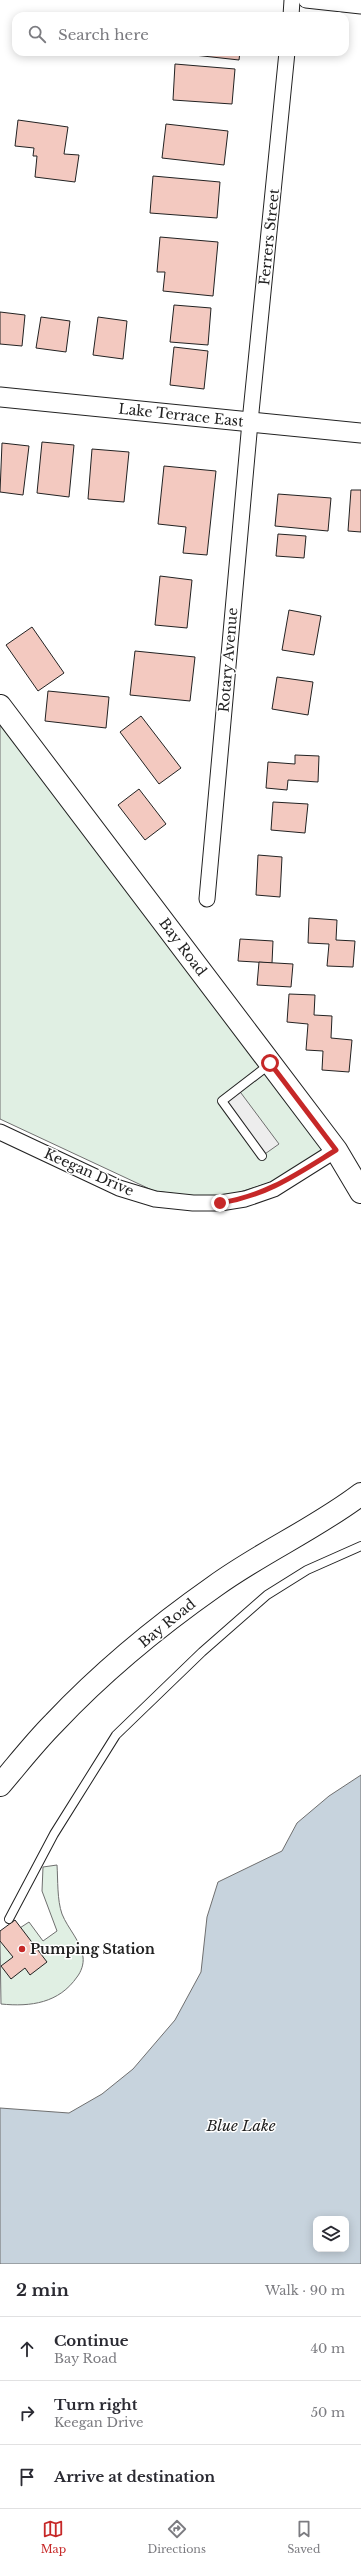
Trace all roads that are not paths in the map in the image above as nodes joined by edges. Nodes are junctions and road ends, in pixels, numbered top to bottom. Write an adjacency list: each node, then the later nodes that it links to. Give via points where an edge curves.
1 (292, 0): 4 (street)
2 (306, 0): 3 (street)
3 (361, 6)
4 (291, 12)
5 (287, 56): 7 (street, Ferrers Street)
6 (0, 397): 7 (street, Lake Terrace East)
7 (250, 422): 8 (street, Lake Terrace East); 10 (street, Rotary Avenue)
8 (361, 433)
9 (0, 706): 11 (main road, Bay Road)
10 (207, 899)
11 (270, 1063): 13 (main road, Bay Road); 14 (lane, via 222,1101)
12 (0, 1132): 13 (street, Keegan Drive, via 118,1188 154,1199 193,1203 245,1200 274,1188)
13 (336, 1150): 15 (main road, Bay Road)
14 (262, 1156)
15 (361, 1192)
16 (361, 1494): 18 (main road, Bay Road, via 310,1529 215,1585 154,1632 54,1723)
17 (361, 1546): 19 (lane, via 307,1570 267,1595 202,1652 116,1735 54,1834)
18 (0, 1784)
19 (9, 1919)

